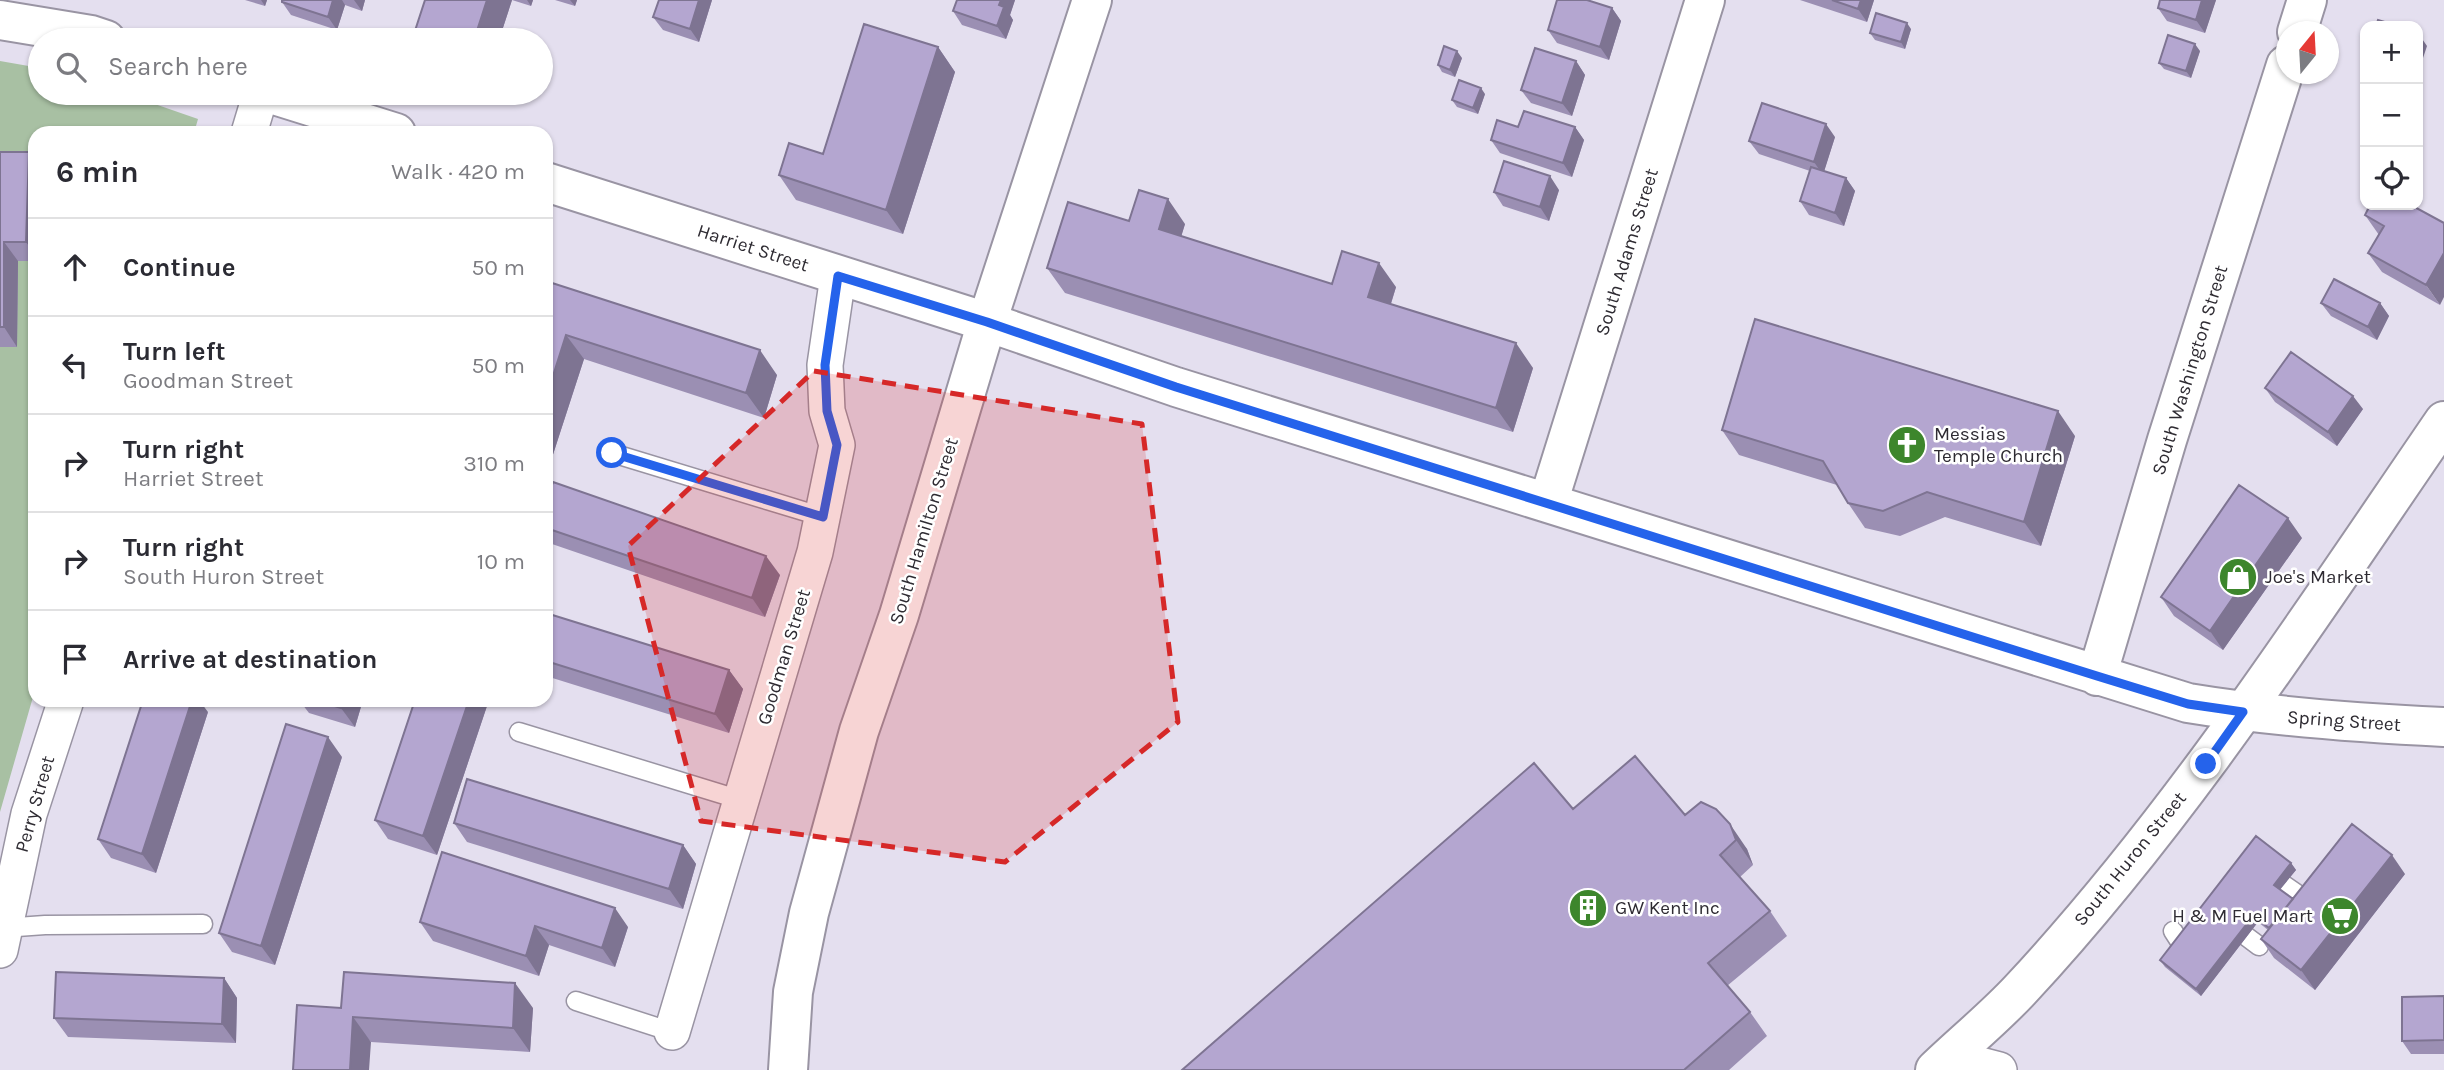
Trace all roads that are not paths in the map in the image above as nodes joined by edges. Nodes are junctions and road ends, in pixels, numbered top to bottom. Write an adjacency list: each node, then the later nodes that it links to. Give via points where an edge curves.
1 (1091, 0): 14 (main road, South Hamilton Street)
2 (1706, 0): 17 (main road, South Adams Street)
3 (2307, 0): 5 (main road)
4 (0, 20): 6 (main road)
5 (2300, 21)
6 (48, 28)
7 (2281, 84): 19 (main road, South Washington Street)
8 (257, 105): 10 (street)
9 (306, 105): 11 (main road)
10 (251, 126)
11 (374, 126)
12 (553, 184): 13 (main road, Harriet Street)
13 (838, 276): 14 (main road, Harriet Street); 18 (street, Goodman Street, via 825,365 827,411 837,445)
14 (987, 322): 17 (main road, Harriet Street, via 1176,387); 30 (main road, South Hamilton Street, via 899,615 859,731 809,914 793,992)
15 (2444, 421): 21 (main road, South Huron Street)
16 (612, 453): 18 (lane)
17 (1548, 503): 19 (main road, Harriet Street)
18 (823, 517): 24 (street, Goodman Street)
19 (2097, 676): 21 (main road, Harriet Street, via 2188,704)
20 (64, 707): 26 (street, Perry Street, via 29,814)
21 (2243, 712): 22 (main road, Spring Street); 29 (main road, South Huron Street, via 2112,883 2020,990)
22 (2444, 727)
23 (519, 732): 24 (lane)
24 (741, 800): 28 (street, Goodman Street)
25 (204, 925): 26 (lane, via 45,925)
26 (1, 939)
27 (576, 1001): 28 (lane)
28 (672, 1032)
29 (1942, 1064): 31 (street)
30 (789, 1070)
31 (1999, 1070)

